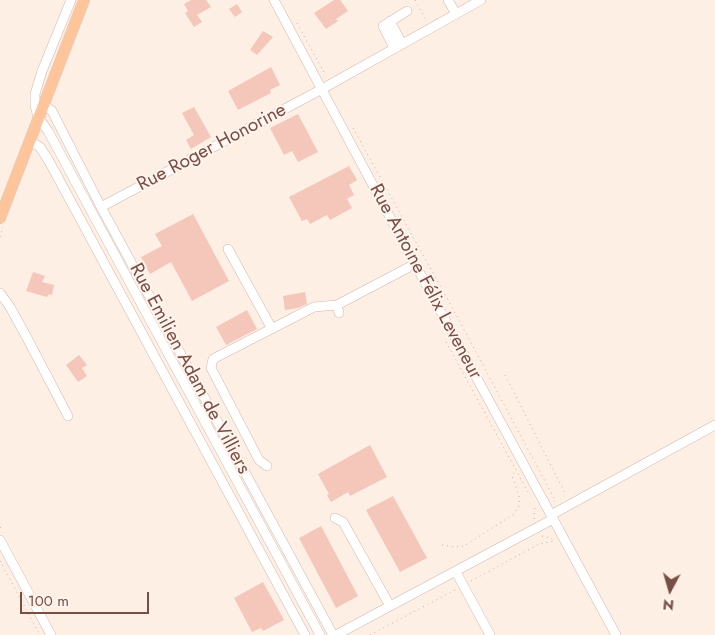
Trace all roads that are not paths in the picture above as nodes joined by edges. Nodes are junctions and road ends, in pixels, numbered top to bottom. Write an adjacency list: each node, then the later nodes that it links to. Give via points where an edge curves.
1 (71, 0): 11 (street, via 35,94)
2 (84, 0): 10 (main road)
3 (274, 0): 9 (street, Rue Antoine Félix Leveneur)
4 (448, 0): 7 (street)
5 (481, 0): 7 (street)
6 (407, 12): 8 (street, via 390,20)
7 (456, 14): 8 (street)
8 (398, 46): 9 (street)
9 (322, 89): 15 (street, Rue Roger Honorine); 18 (street, Rue Antoine Félix Leveneur)
10 (43, 104): 11 (main road); 15 (street, Rue Emilien Adam de Villiers, via 52,111)
11 (38, 117): 12 (main road); 14 (street)
12 (29, 141): 13 (street); 16 (main road)
13 (40, 147): 14 (street); 30 (street, Rue Emilien Adam de Villiers)
14 (58, 151): 31 (street)
15 (101, 207): 32 (street, Rue Emilien Adam de Villiers)
16 (2, 222)
17 (228, 249): 20 (street)
18 (415, 264): 20 (street, via 338,309 314,307); 24 (street, Rue Antoine Félix Leveneur)
19 (0, 293): 21 (street)
20 (272, 330): 23 (street, via 212,359 211,368 259,460)
21 (68, 416)
22 (715, 425): 24 (street)
23 (267, 466)
24 (552, 517): 27 (street); 34 (street, Rue Antoine Félix Leveneur)
25 (335, 518): 28 (street, via 344,522)
26 (0, 540): 29 (street)
27 (456, 572): 28 (street); 33 (street)
28 (390, 606): 32 (street)
29 (51, 635)
30 (305, 635)
31 (320, 635)
32 (335, 635)
33 (490, 635)
34 (616, 635)

